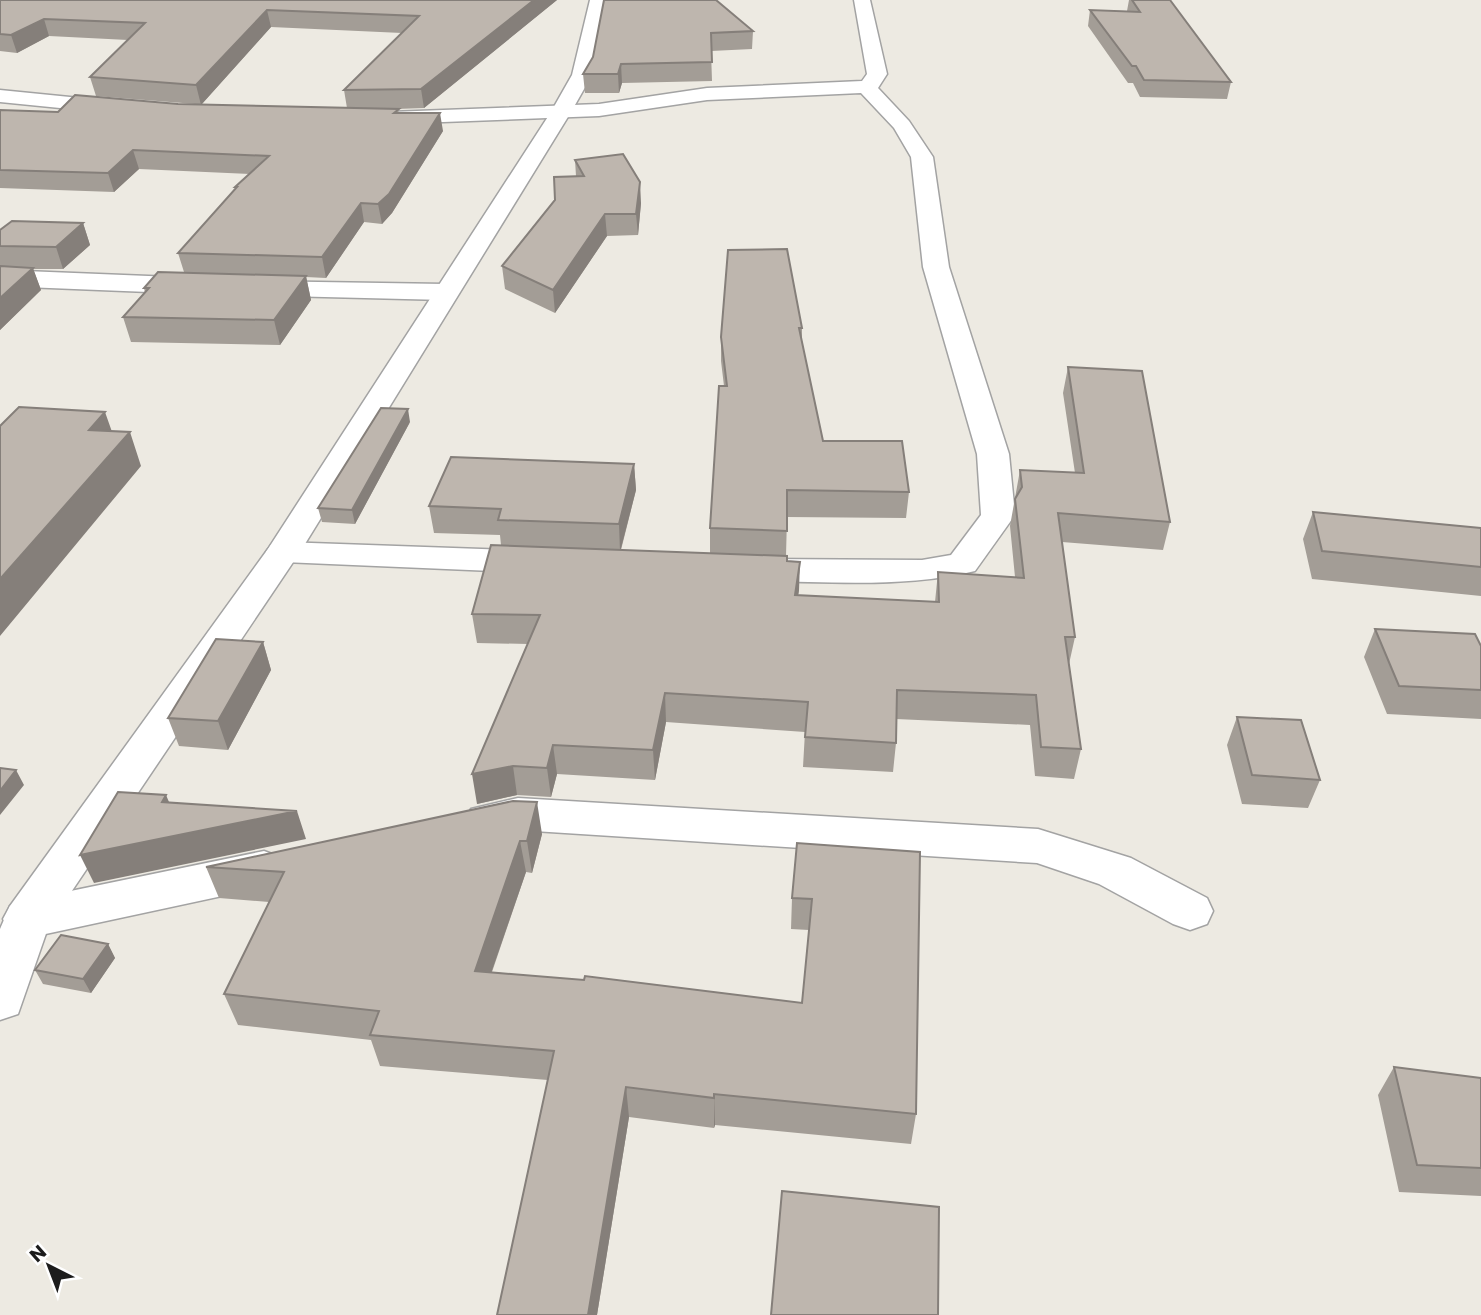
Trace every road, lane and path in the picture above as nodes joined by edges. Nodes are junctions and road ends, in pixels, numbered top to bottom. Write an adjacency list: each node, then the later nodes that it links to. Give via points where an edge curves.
1 (597, 0): 6 (street, via 582,75)
2 (862, 0): 3 (street, via 877,74)
3 (866, 87): 6 (street, via 708,94); 12 (street, via 902,125 922,157 936,267 993,454 998,515 963,563 922,571)
4 (0, 96): 5 (street)
5 (144, 110)
6 (561, 112): 7 (street); 9 (street)
7 (374, 119)
8 (0, 278): 9 (street)
9 (445, 292): 10 (street)
10 (283, 552): 11 (street); 16 (street)
11 (573, 563)
12 (712, 568)
13 (450, 829): 15 (street, via 518,814 1038,846 1115,871)
14 (300, 861): 16 (street)
15 (1190, 911)
16 (27, 919): 17 (street)
17 (0, 999)

